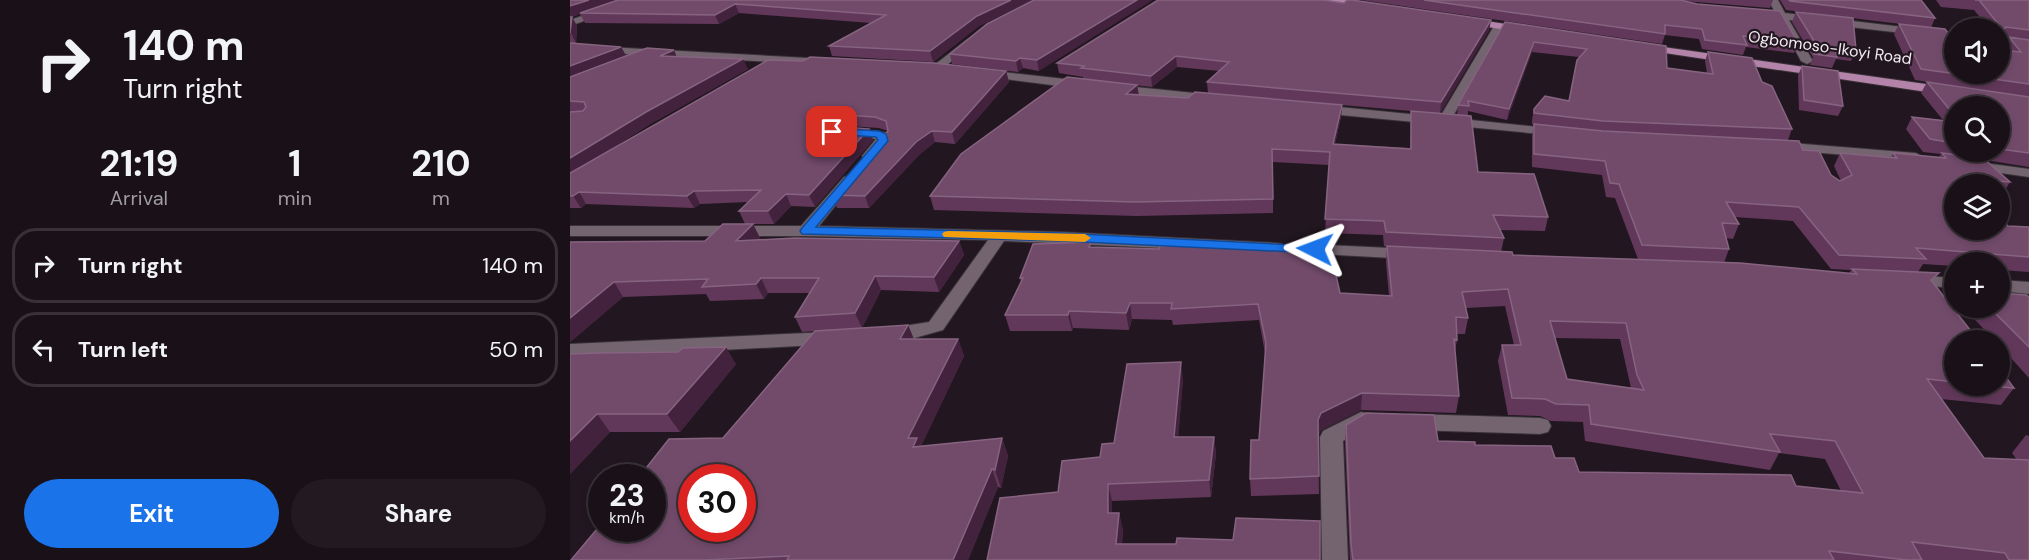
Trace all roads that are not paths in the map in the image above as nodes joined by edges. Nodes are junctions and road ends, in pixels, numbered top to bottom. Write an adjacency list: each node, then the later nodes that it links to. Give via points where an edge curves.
1 (637, 0): 7 (street)
2 (1325, 0): 4 (main road)
3 (1773, 0): 6 (street)
4 (1369, 6)
5 (1743, 12): 6 (street)
6 (1783, 15): 10 (street); 16 (street)
7 (570, 23)
8 (1499, 26): 8 (main road, via 1457,15 1531,26); 24 (street)
9 (978, 33): 21 (street, via 931,68)
10 (1944, 35)
11 (2010, 43): 12 (street)
12 (2029, 46)
13 (570, 48): 14 (street)
14 (652, 53): 15 (street); 18 (street)
15 (778, 60): 17 (street); 20 (street)
16 (1807, 61): 16 (main road, Ogbomoso-Ikoyi Road, via 1631,40 1959,87)
17 (835, 63)
18 (621, 65)
19 (1056, 68): 21 (street)
20 (758, 71)
21 (1036, 80): 22 (street)
22 (1224, 100)
23 (1305, 108): 24 (street)
24 (1445, 120): 26 (street)
25 (832, 132): 34 (street, via 879,134 883,141)
26 (1576, 135)
27 (1767, 146): 28 (street)
28 (1815, 148): 29 (street); 31 (street)
29 (1927, 158)
30 (1961, 163): 32 (street)
31 (1823, 166)
32 (2029, 174)
33 (570, 231): 34 (street)
34 (806, 231): 35 (street)
35 (999, 236): 36 (street); 41 (street, via 936,326 911,333)
36 (1427, 255)
37 (1895, 279): 38 (street)
38 (1944, 282)
39 (2010, 287): 40 (street)
40 (2029, 288)
41 (867, 336)
42 (844, 338): 43 (street)
43 (570, 351)
44 (1540, 426): 45 (street, via 1361,420 1330,437)
45 (1335, 560)

